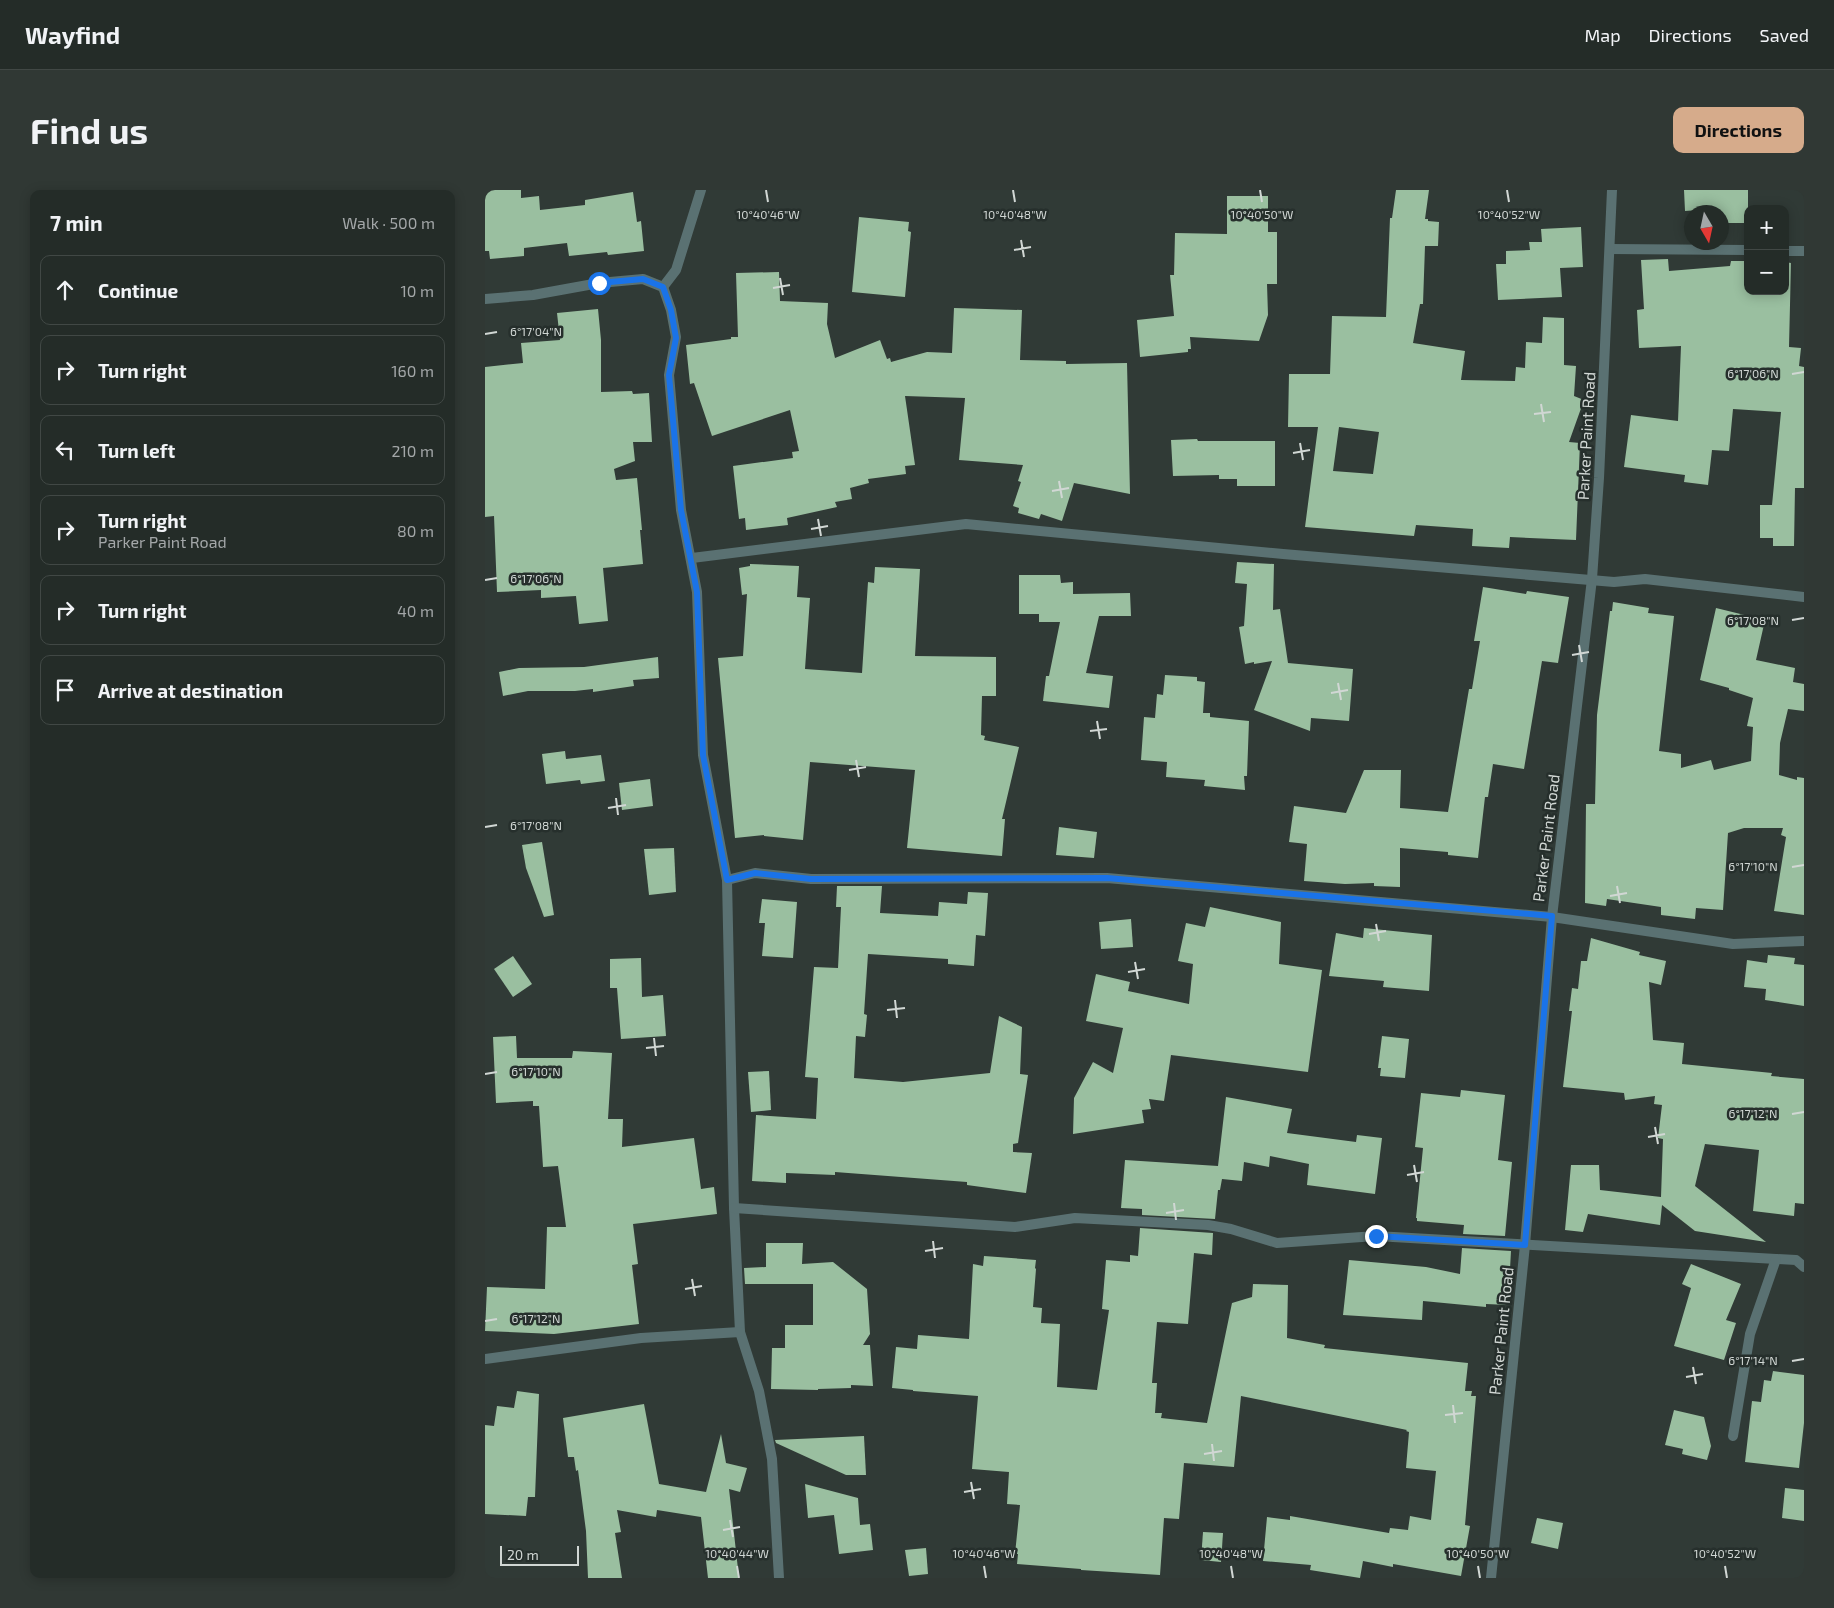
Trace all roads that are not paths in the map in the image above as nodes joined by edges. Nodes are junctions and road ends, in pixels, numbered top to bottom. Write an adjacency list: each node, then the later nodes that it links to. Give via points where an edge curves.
1 (701, 190): 7 (street, via 675,270)
2 (1612, 190): 3 (street, Parker Paint Road)
3 (1610, 250): 4 (street); 10 (street, Parker Paint Road)
4 (1744, 250)
5 (1789, 251): 6 (street)
6 (1804, 251)
7 (663, 287): 8 (street, via 643,279); 9 (street, via 676,338 669,375 681,510)
8 (485, 299)
9 (692, 558): 10 (street, via 966,524 1273,554); 12 (street, via 697,592 703,755)
10 (1592, 579): 11 (street, via 1614,582 1645,579); 13 (street, Parker Paint Road)
11 (1804, 597)
12 (727, 880): 13 (street, via 755,873 811,879 1107,878); 15 (street)
13 (1552, 916): 14 (street, via 1733,944); 16 (street, Parker Paint Road)
14 (1804, 941)
15 (733, 1208): 16 (street, via 1015,1227 1075,1218 1208,1225 1277,1243 1376,1236); 19 (street)
16 (1525, 1245): 17 (street); 23 (street, Parker Paint Road)
17 (1776, 1259): 18 (street, via 1796,1260); 21 (street, via 1750,1334)
18 (1804, 1267)
19 (740, 1332): 20 (street, via 641,1338); 22 (street, via 759,1391 771,1459)
20 (485, 1359)
21 (1733, 1436)
22 (779, 1578)
23 (1491, 1578)

